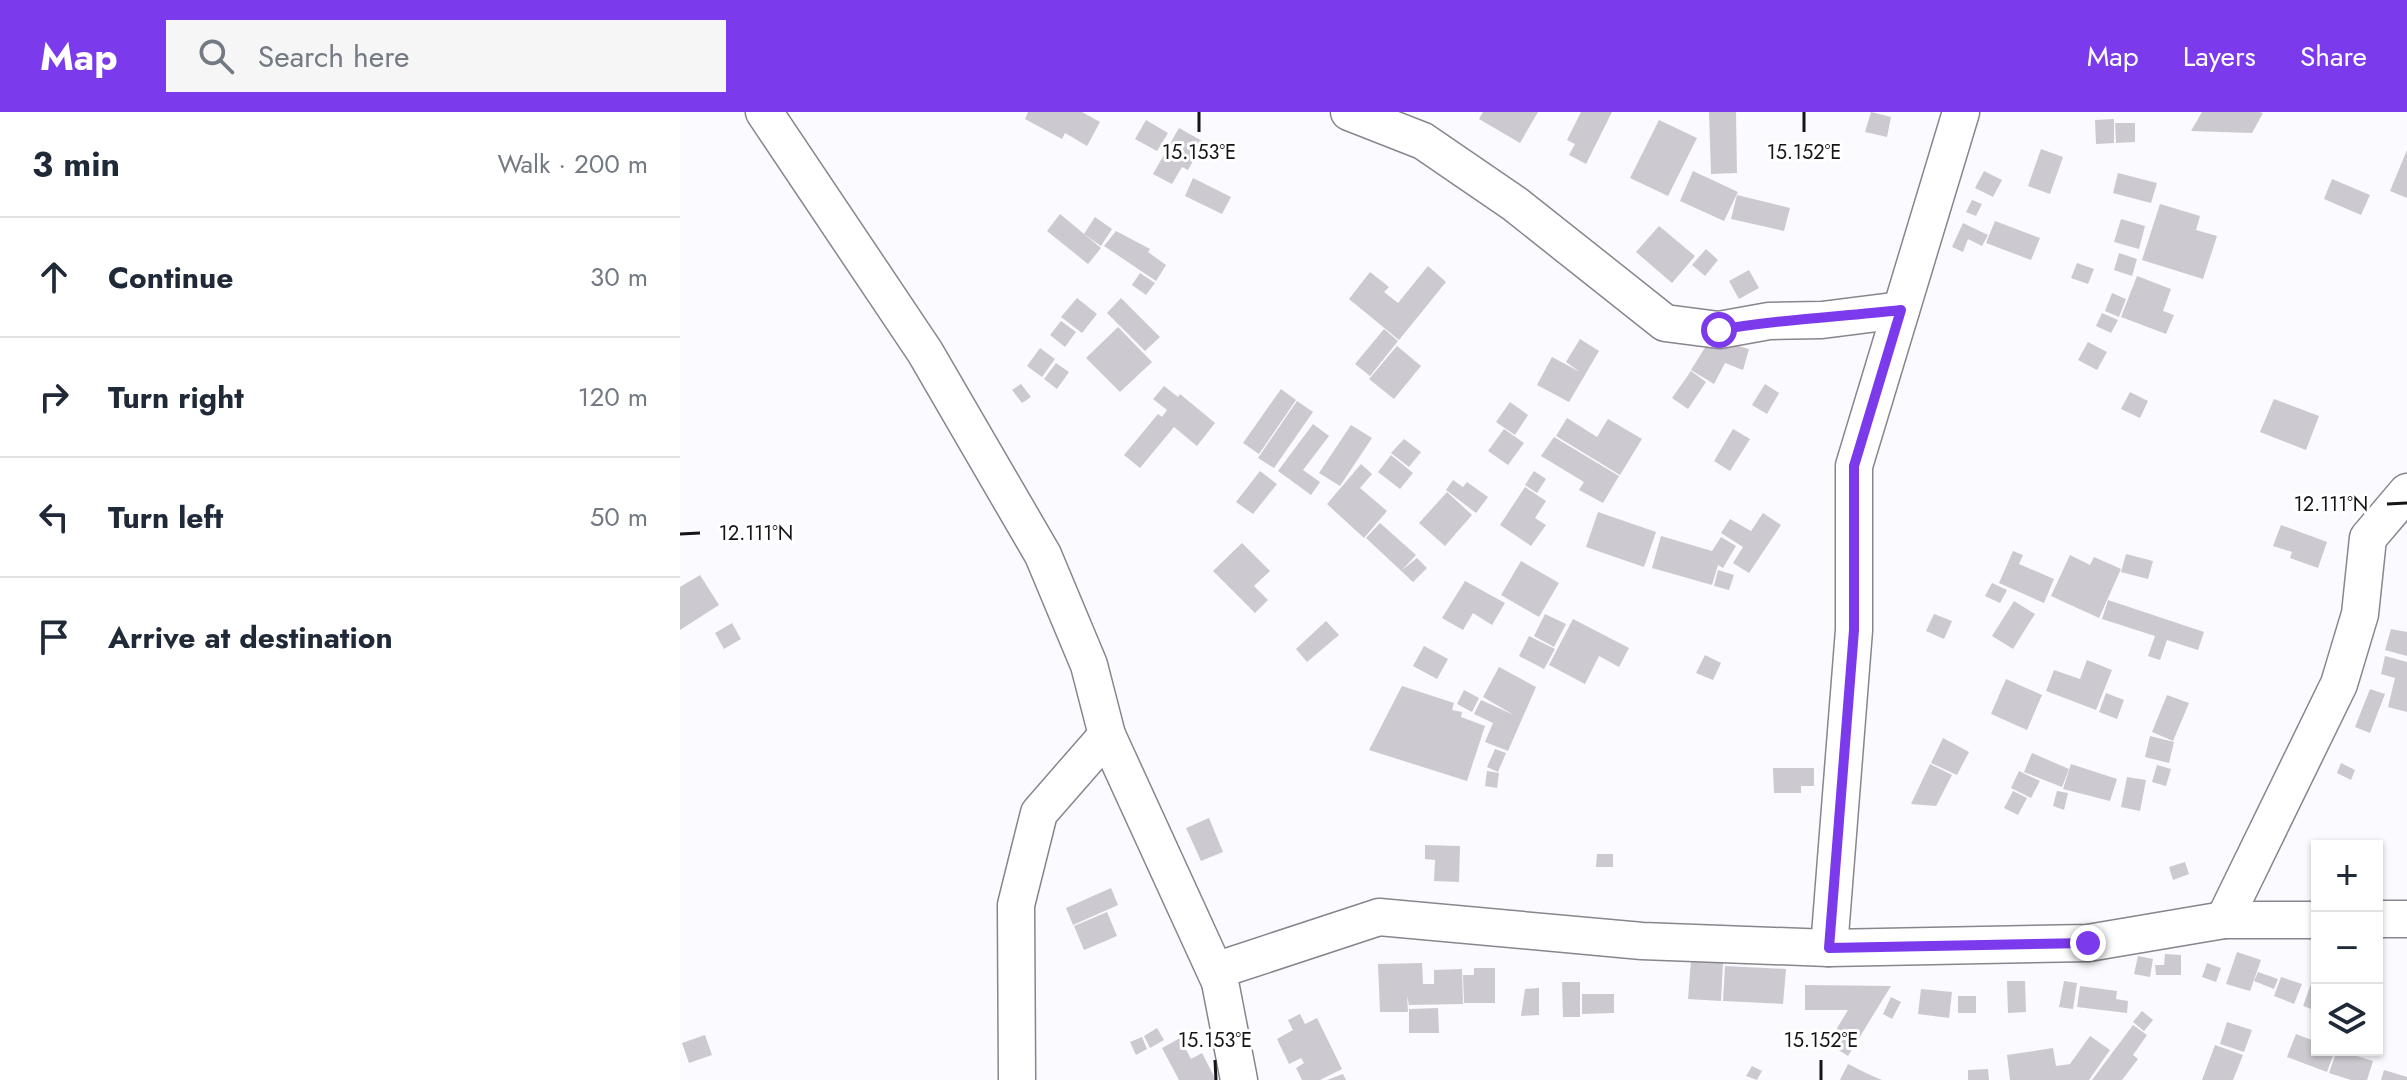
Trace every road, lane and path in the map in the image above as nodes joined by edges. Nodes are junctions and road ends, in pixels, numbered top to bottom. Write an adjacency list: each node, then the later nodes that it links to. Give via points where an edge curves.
1 (764, 112): 6 (street, via 925,352 1043,555 1089,665)
2 (1349, 112): 4 (street, via 1423,141 1515,204 1665,323 1719,330)
3 (1961, 112): 4 (street)
4 (1901, 310): 11 (street, via 1854,466 1854,630)
5 (2407, 492): 9 (street, via 2368,538 2360,614 2339,684)
6 (1107, 735): 12 (street); 13 (street, via 1039,813 1016,905)
7 (2383, 919): 8 (street)
8 (2407, 919)
9 (2224, 920): 10 (street); 11 (street, via 2088,943)
10 (2311, 920)
11 (1829, 948): 12 (street, via 1642,941 1379,917 1221,969)
12 (1220, 982): 14 (street)
13 (1017, 1080)
14 (1239, 1080)

